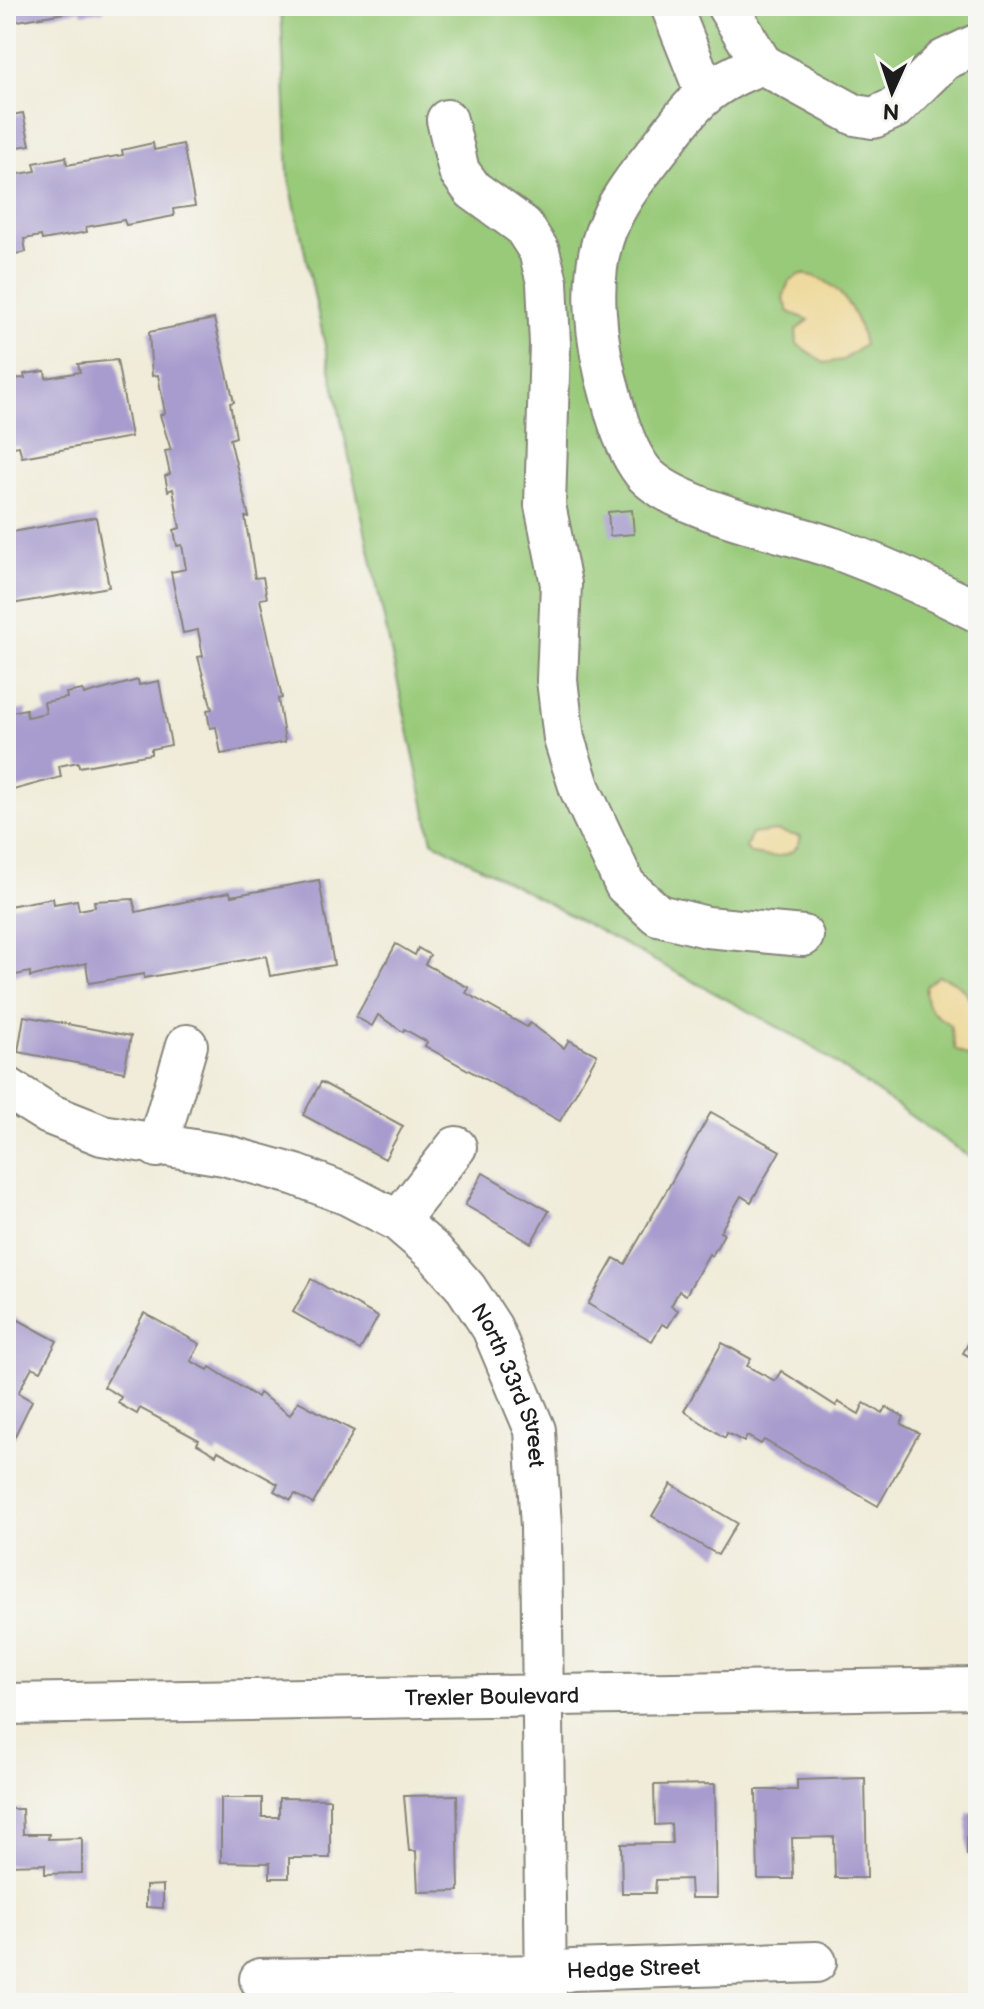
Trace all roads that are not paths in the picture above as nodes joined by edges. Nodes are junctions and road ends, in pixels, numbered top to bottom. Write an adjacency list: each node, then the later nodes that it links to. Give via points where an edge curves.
1 (671, 6): 5 (street)
2 (727, 6): 4 (street)
3 (978, 44): 4 (street, via 944,60 895,108 873,118 855,115)
4 (762, 64): 5 (street)
5 (705, 92): 7 (street, via 629,189 609,221 600,251 597,326 602,366 629,446 643,472 670,493 837,549)
6 (447, 120): 8 (street, via 459,171 473,190 523,226 539,251 547,282 545,505 561,584 559,695 564,739 580,789 625,885 658,915 707,927)
7 (978, 612)
8 (803, 936)
9 (187, 1045): 11 (street)
10 (6, 1087): 11 (street, North 33rd Street, via 49,1114 102,1135)
11 (157, 1147): 13 (street, North 33rd Street, via 224,1155 296,1175)
12 (456, 1147): 13 (street)
13 (398, 1221): 15 (street, North 33rd Street, via 434,1252 492,1328 535,1430)
14 (978, 1688): 15 (street, Trexler Boulevard)
15 (542, 1693): 16 (street, Trexler Boulevard); 19 (street, North 33rd Street)
16 (6, 1704)
17 (816, 1962): 19 (street, Hedge Street, via 572,1970)
18 (260, 1979): 19 (street, Hedge Street)
19 (546, 1989)

